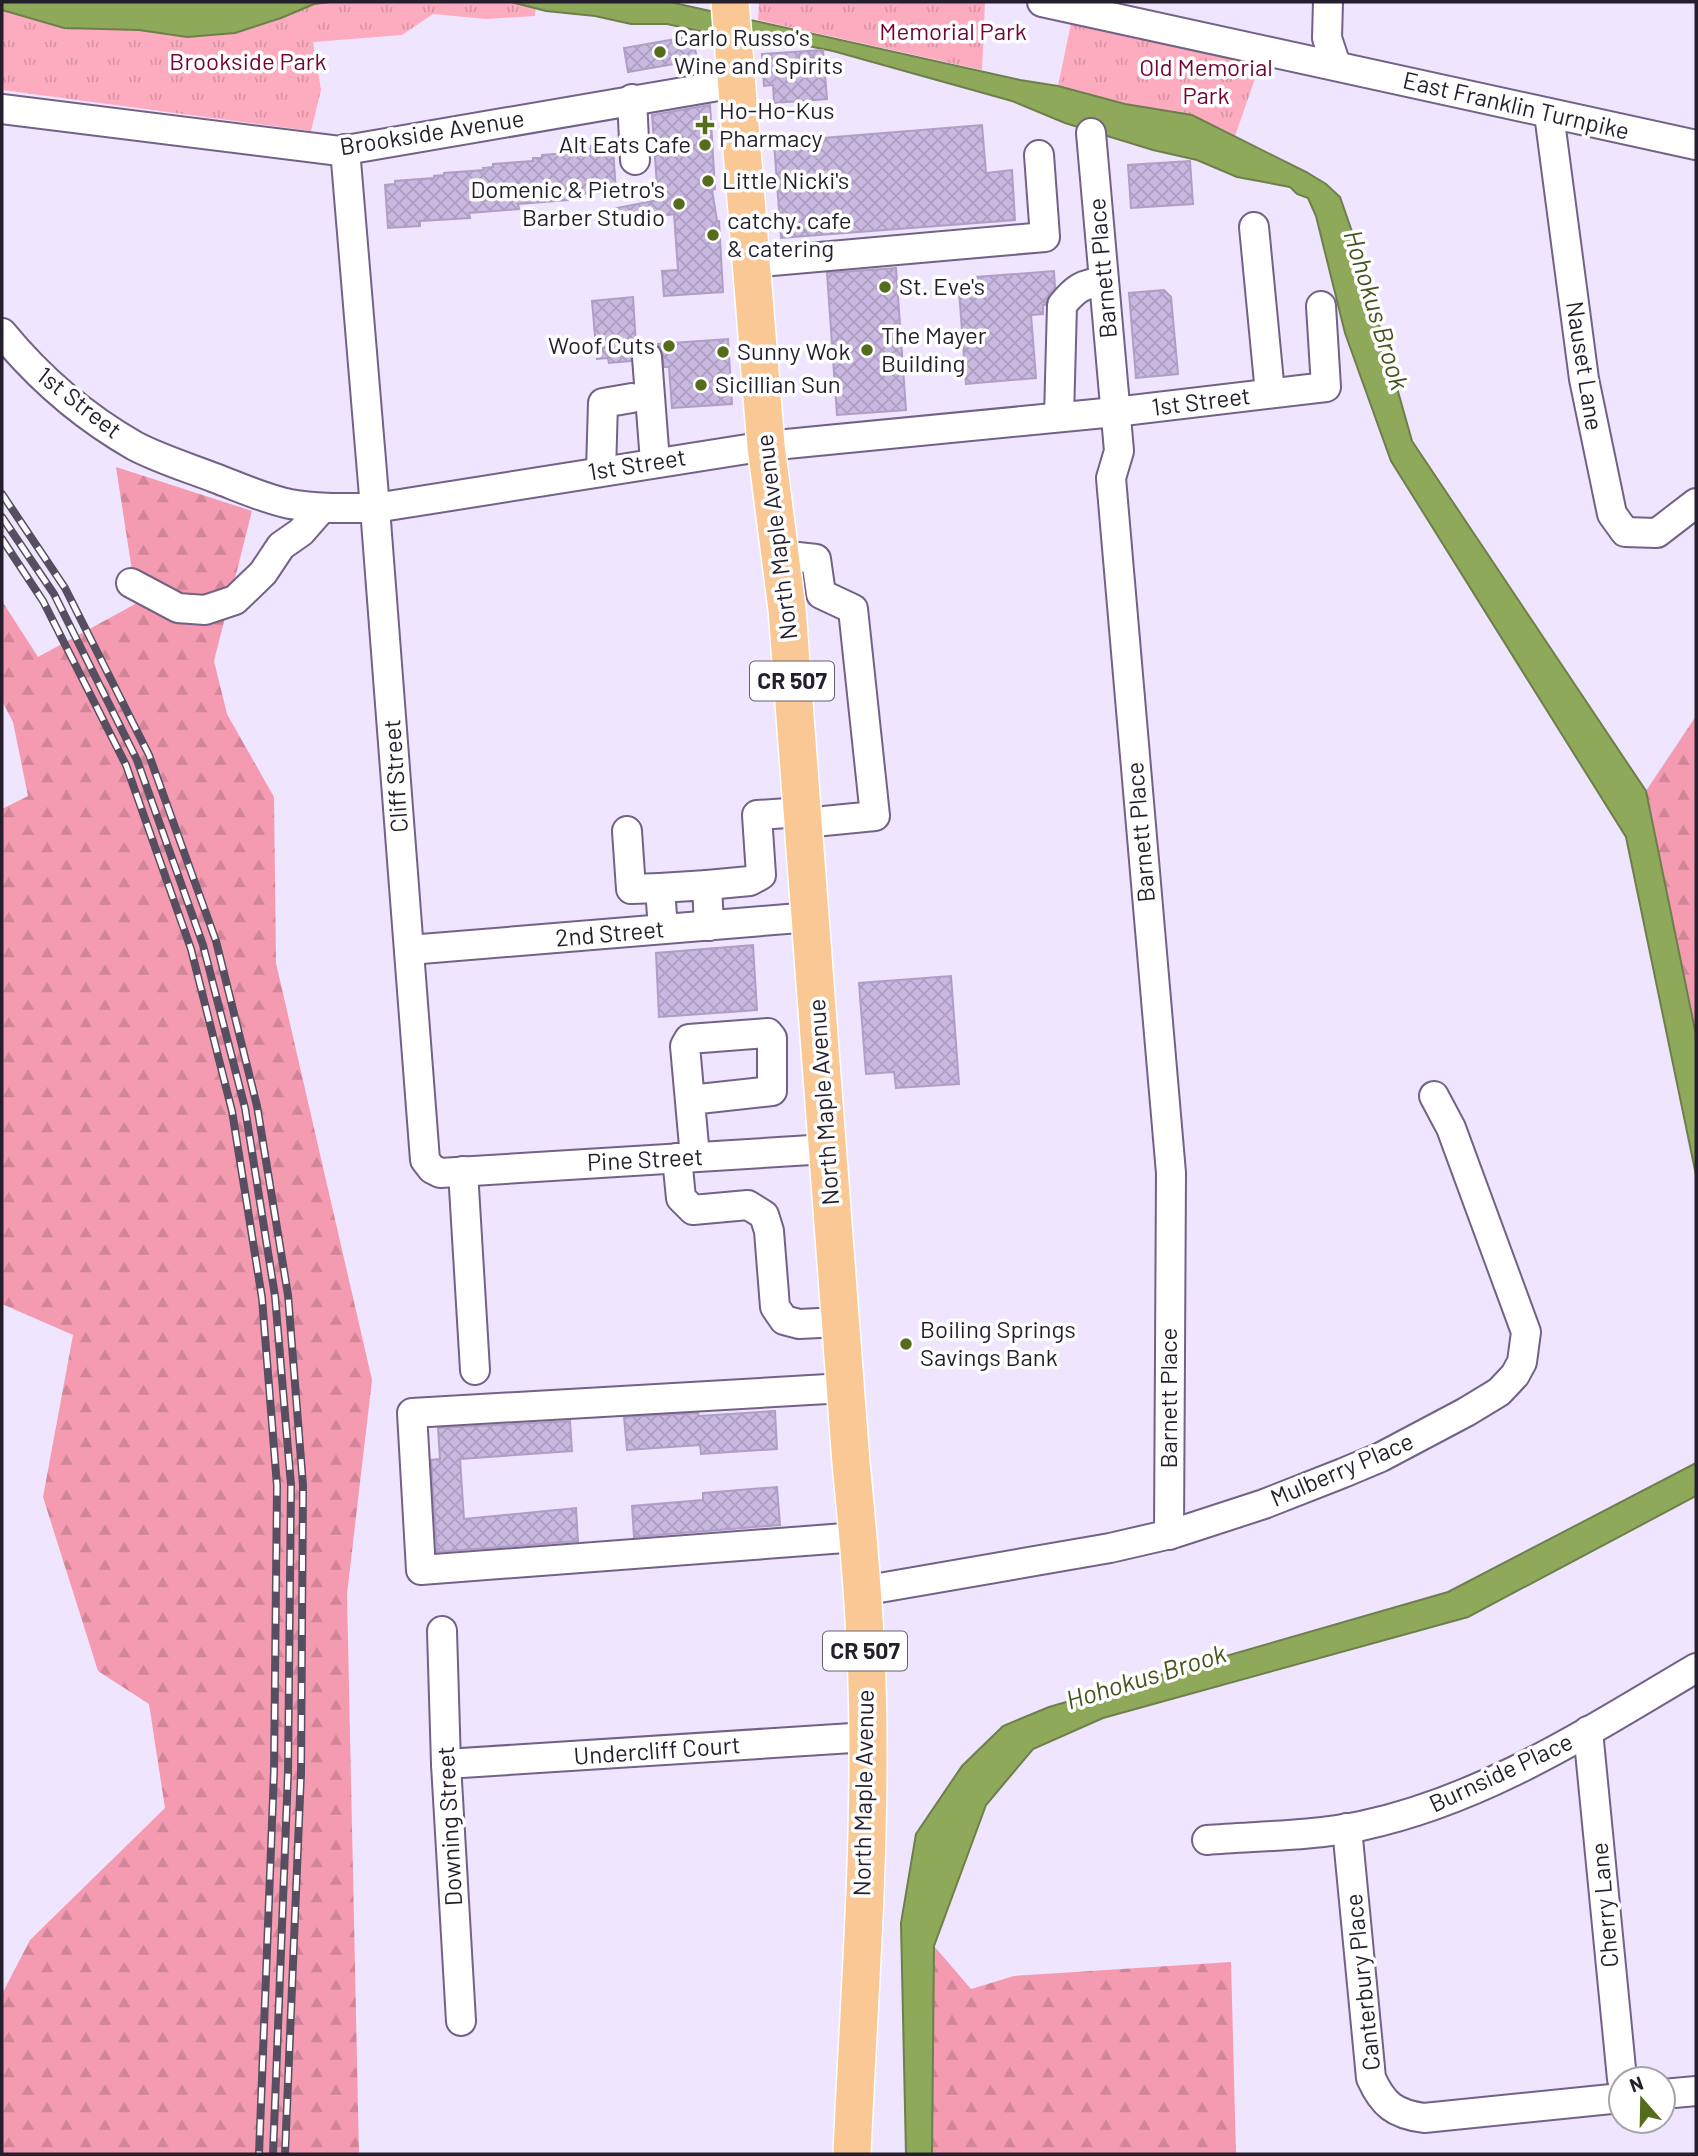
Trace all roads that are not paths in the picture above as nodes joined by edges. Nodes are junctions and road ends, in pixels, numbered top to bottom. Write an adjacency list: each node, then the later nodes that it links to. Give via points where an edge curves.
1 (1042, 2): 4 (street, East Franklin Turnpike)
2 (1328, 2): 4 (street, via 1327,37)
3 (731, 4): 5 (main road, CR 507)
4 (1336, 65): 8 (street, East Franklin Turnpike)
5 (735, 67): 6 (street, Brookside Avenue); 15 (main road, North Maple Avenue / CR 507)
6 (632, 99): 10 (street, Brookside Avenue); 13 (street)
7 (2, 109): 10 (street, Brookside Avenue)
8 (1549, 114): 11 (street, East Franklin Turnpike); 27 (street, Nauset Lane, via 1584,379 1612,514 1625,532 1657,533)
9 (1091, 132): 16 (street, Barnett Place)
10 (345, 149): 29 (street, Cliff Street)
11 (1694, 153)
12 (1039, 155): 15 (street, via 1045,237)
13 (635, 160)
14 (1254, 227): 20 (street)
15 (751, 263): 24 (main road, North Maple Avenue / CR 507)
16 (1104, 282): 22 (street, Barnett Place); 23 (street, via 1074,290 1062,305)
17 (1321, 306): 20 (street, 1st Street, via 1326,387)
18 (2, 332): 28 (street, 1st Street, via 57,391 138,447 245,489)
19 (647, 357): 25 (street)
20 (1269, 393): 22 (street, 1st Street)
21 (632, 398): 26 (street, via 603,403)
22 (1115, 412): 23 (street, 1st Street); 48 (street, Barnett Place, via 1119,451 1111,478 1171,1173)
23 (1059, 417): 24 (street, 1st Street)
24 (766, 446): 25 (street, 1st Street); 30 (main road, North Maple Avenue / CR 507)
25 (655, 462): 26 (street, 1st Street)
26 (601, 471): 29 (street, 1st Street)
27 (1696, 503)
28 (322, 508): 29 (street, 1st Street); 31 (street, via 281,546 263,573 235,600 205,610 178,608)
29 (375, 508): 39 (street, Cliff Street)
30 (780, 555): 32 (main road, North Maple Avenue / CR 507); 32 (street, via 816,559 821,594 853,609 875,816)
31 (131, 583)
32 (803, 817): 34 (street, via 757,815 761,875 750,881); 36 (main road, North Maple Avenue / CR 507)
33 (627, 831): 35 (street, via 631,890)
34 (707, 884): 35 (street); 37 (street)
35 (660, 888): 38 (street)
36 (811, 917): 37 (street, 2nd Street); 42 (main road, North Maple Avenue / CR 507)
37 (709, 926): 38 (street, 2nd Street)
38 (663, 929): 39 (street, 2nd Street)
39 (409, 950): 44 (street, Cliff Street, via 425,1160 440,1173)
40 (1434, 1096): 48 (street, Mulberry Place, via 1451,1128 1522,1319 1526,1341 1516,1376 1466,1412 1381,1457 1264,1504)
41 (690, 1100): 43 (street)
42 (827, 1149): 43 (street, Pine Street); 45 (main road, North Maple Avenue / CR 507)
43 (686, 1158): 44 (street, Pine Street); 45 (street, via 681,1198 693,1210 748,1205 764,1215 775,1307 784,1320)
44 (463, 1171): 46 (street)
45 (840, 1322): 47 (main road, North Maple Avenue / CR 507)
46 (475, 1370)
47 (845, 1388): 49 (main road, North Maple Avenue / CR 507); 49 (street, via 412,1413 421,1570)
48 (1169, 1535): 50 (street, Mulberry Place)
49 (858, 1537): 50 (main road, North Maple Avenue / CR 507)
50 (862, 1591): 54 (main road, North Maple Avenue / CR 507)
51 (442, 1631): 55 (street, Downing Street)
52 (1696, 1668): 53 (street, Burnside Place)
53 (1588, 1731): 56 (street, Burnside Place, via 1476,1790); 59 (street, Cherry Lane)
54 (868, 1737): 55 (street, Undercliff Court); 63 (main road, North Maple Avenue / CR 507)
55 (446, 1764): 58 (street, Downing Street)
56 (1347, 1828): 57 (street, Burnside Place); 62 (street, Canterbury Place, via 1371,2078 1391,2108 1424,2118)
57 (1207, 1840)
58 (461, 2021)
59 (1621, 2065)
60 (1696, 2091): 61 (street)
61 (1677, 2093)
62 (1607, 2099)
63 (852, 2154)

